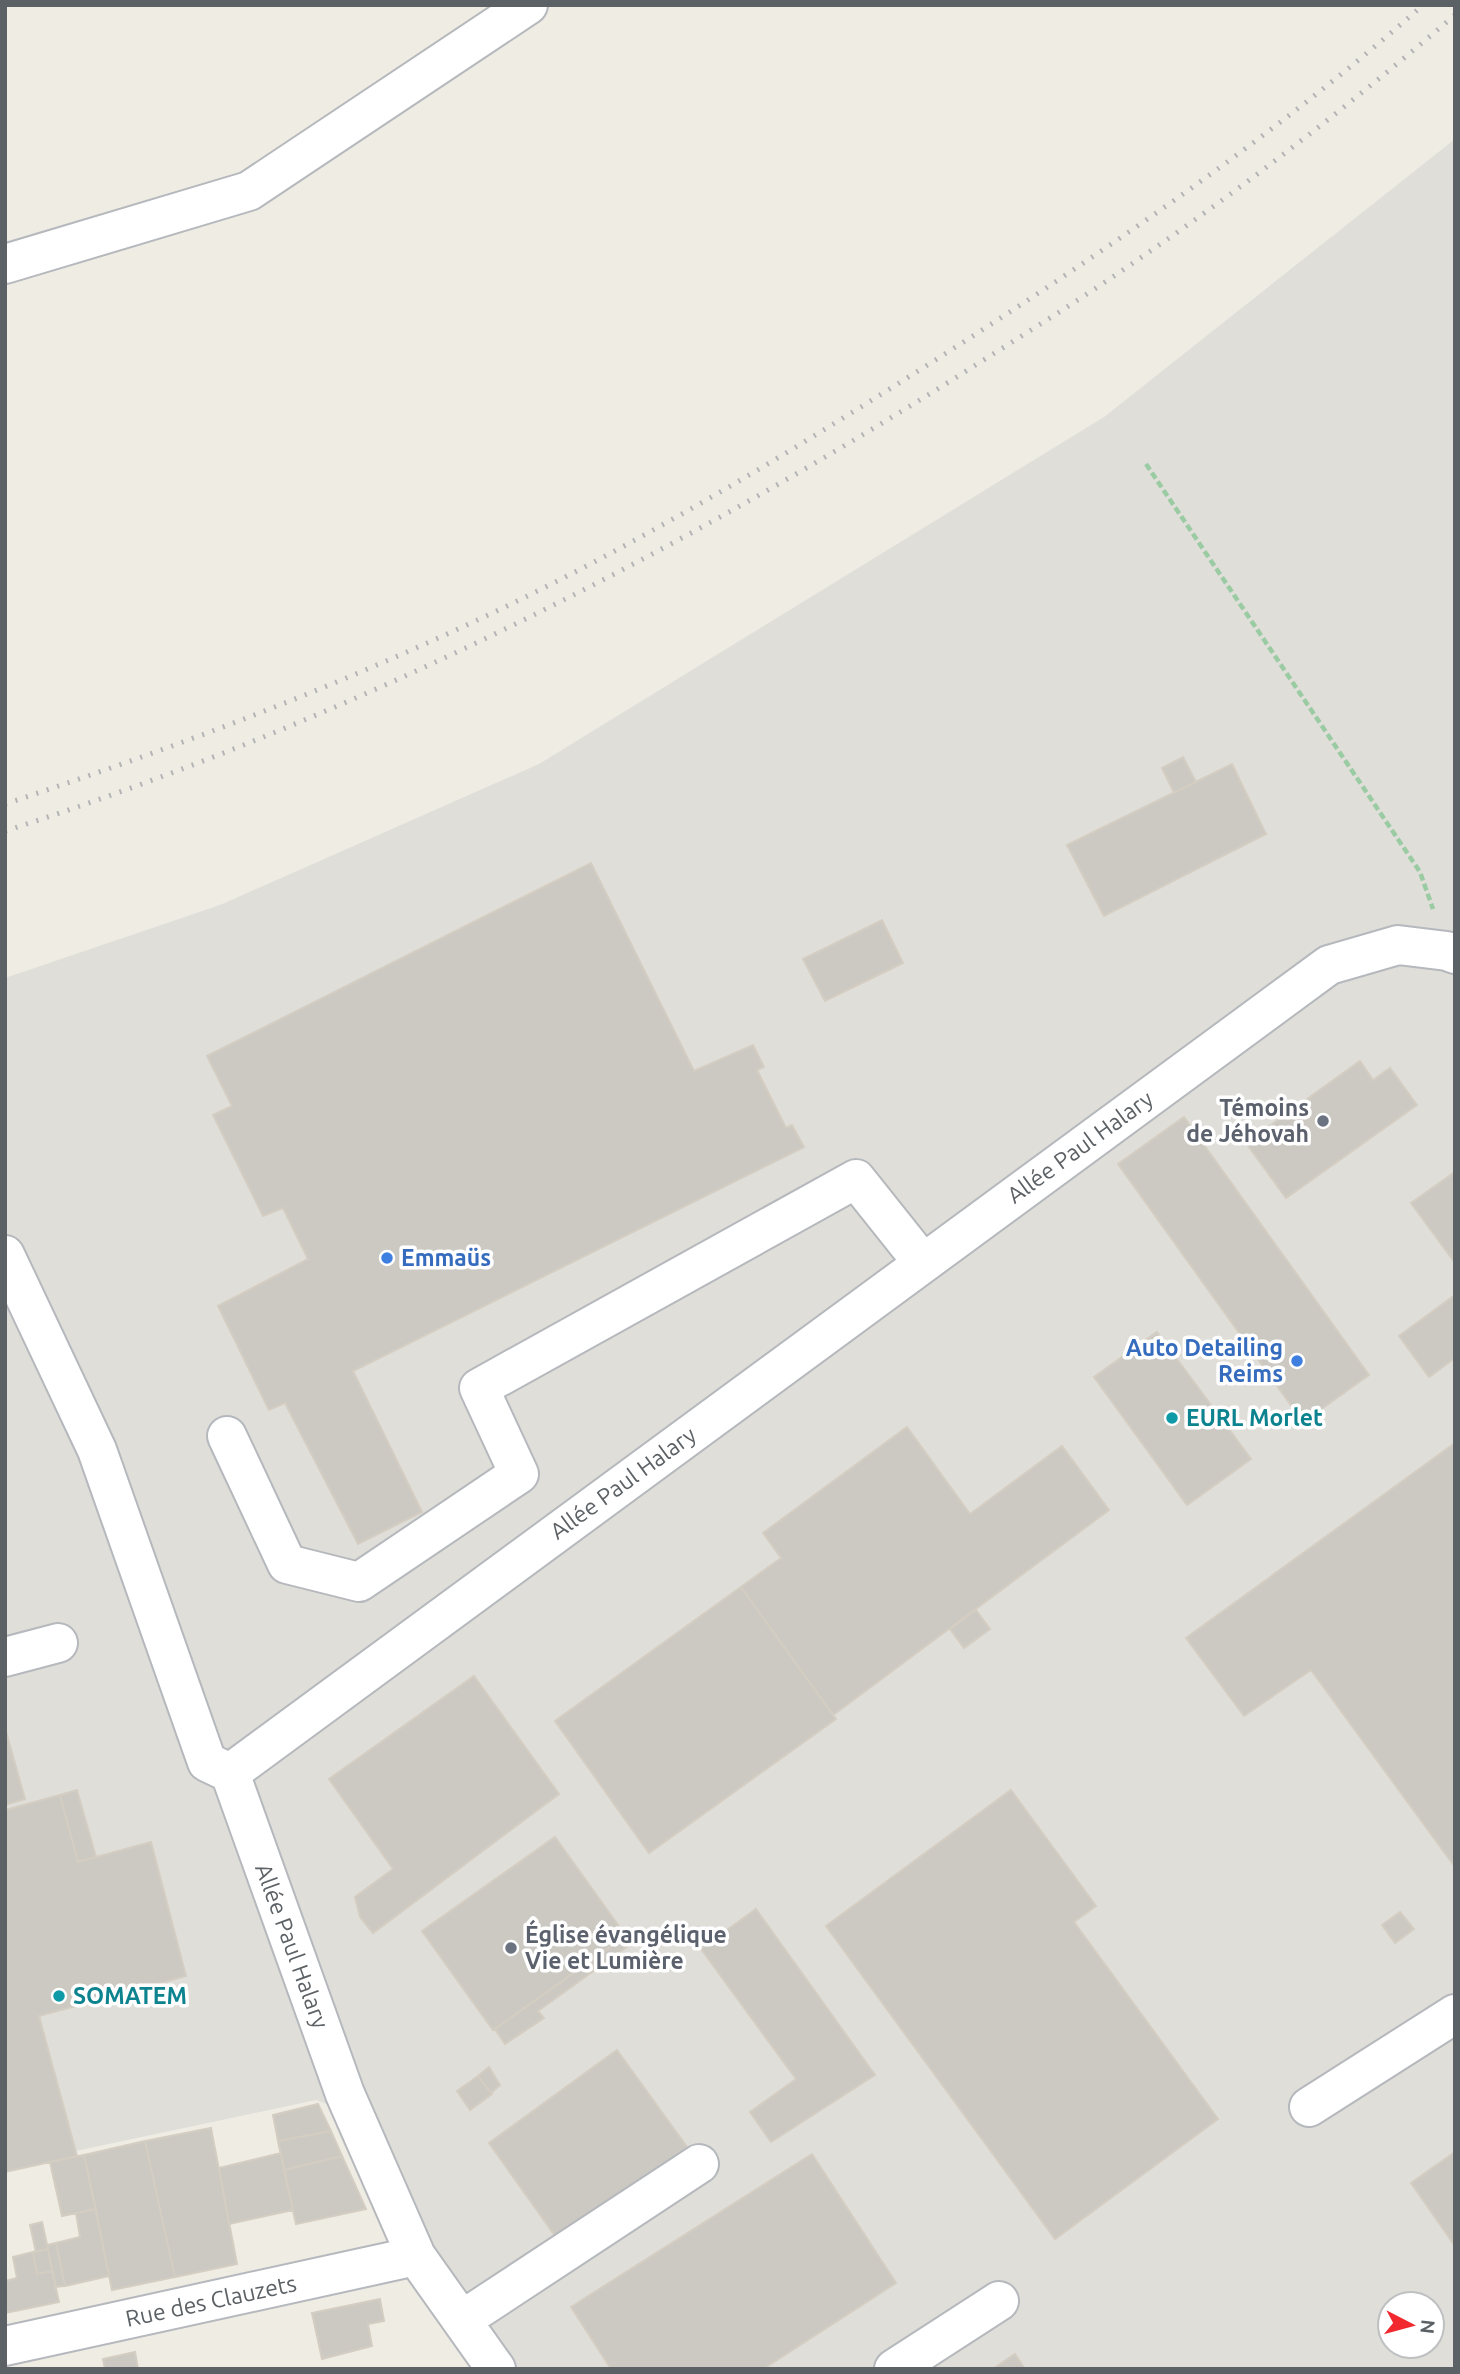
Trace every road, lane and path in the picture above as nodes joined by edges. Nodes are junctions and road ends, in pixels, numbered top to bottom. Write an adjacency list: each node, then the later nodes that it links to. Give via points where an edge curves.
1 (528, 5): 2 (street, via 249,191)
2 (5, 264)
3 (1146, 464): 4 (path, via 1420,872)
4 (1451, 953): 6 (street, Allée Paul Halary, via 1398,945 1329,965)
5 (5, 1255): 10 (street, via 97,1450 207,1762)
6 (923, 1263): 7 (street, via 856,1179 479,1388 519,1474 359,1582 286,1564); 10 (street, Allée Paul Halary)
7 (226, 1436)
8 (58, 1643): 9 (street)
9 (5, 1657)
10 (230, 1773): 14 (street, Allée Paul Halary, via 345,2094)
11 (1455, 2014): 12 (street)
12 (1309, 2106)
13 (699, 2164): 16 (street)
14 (416, 2256): 16 (street, Allée Paul Halary); 17 (street, Rue des Clauzets)
15 (999, 2301): 19 (street)
16 (462, 2320): 18 (street, Allée Paul Halary)
17 (5, 2346)
18 (496, 2369)
19 (894, 2369)

